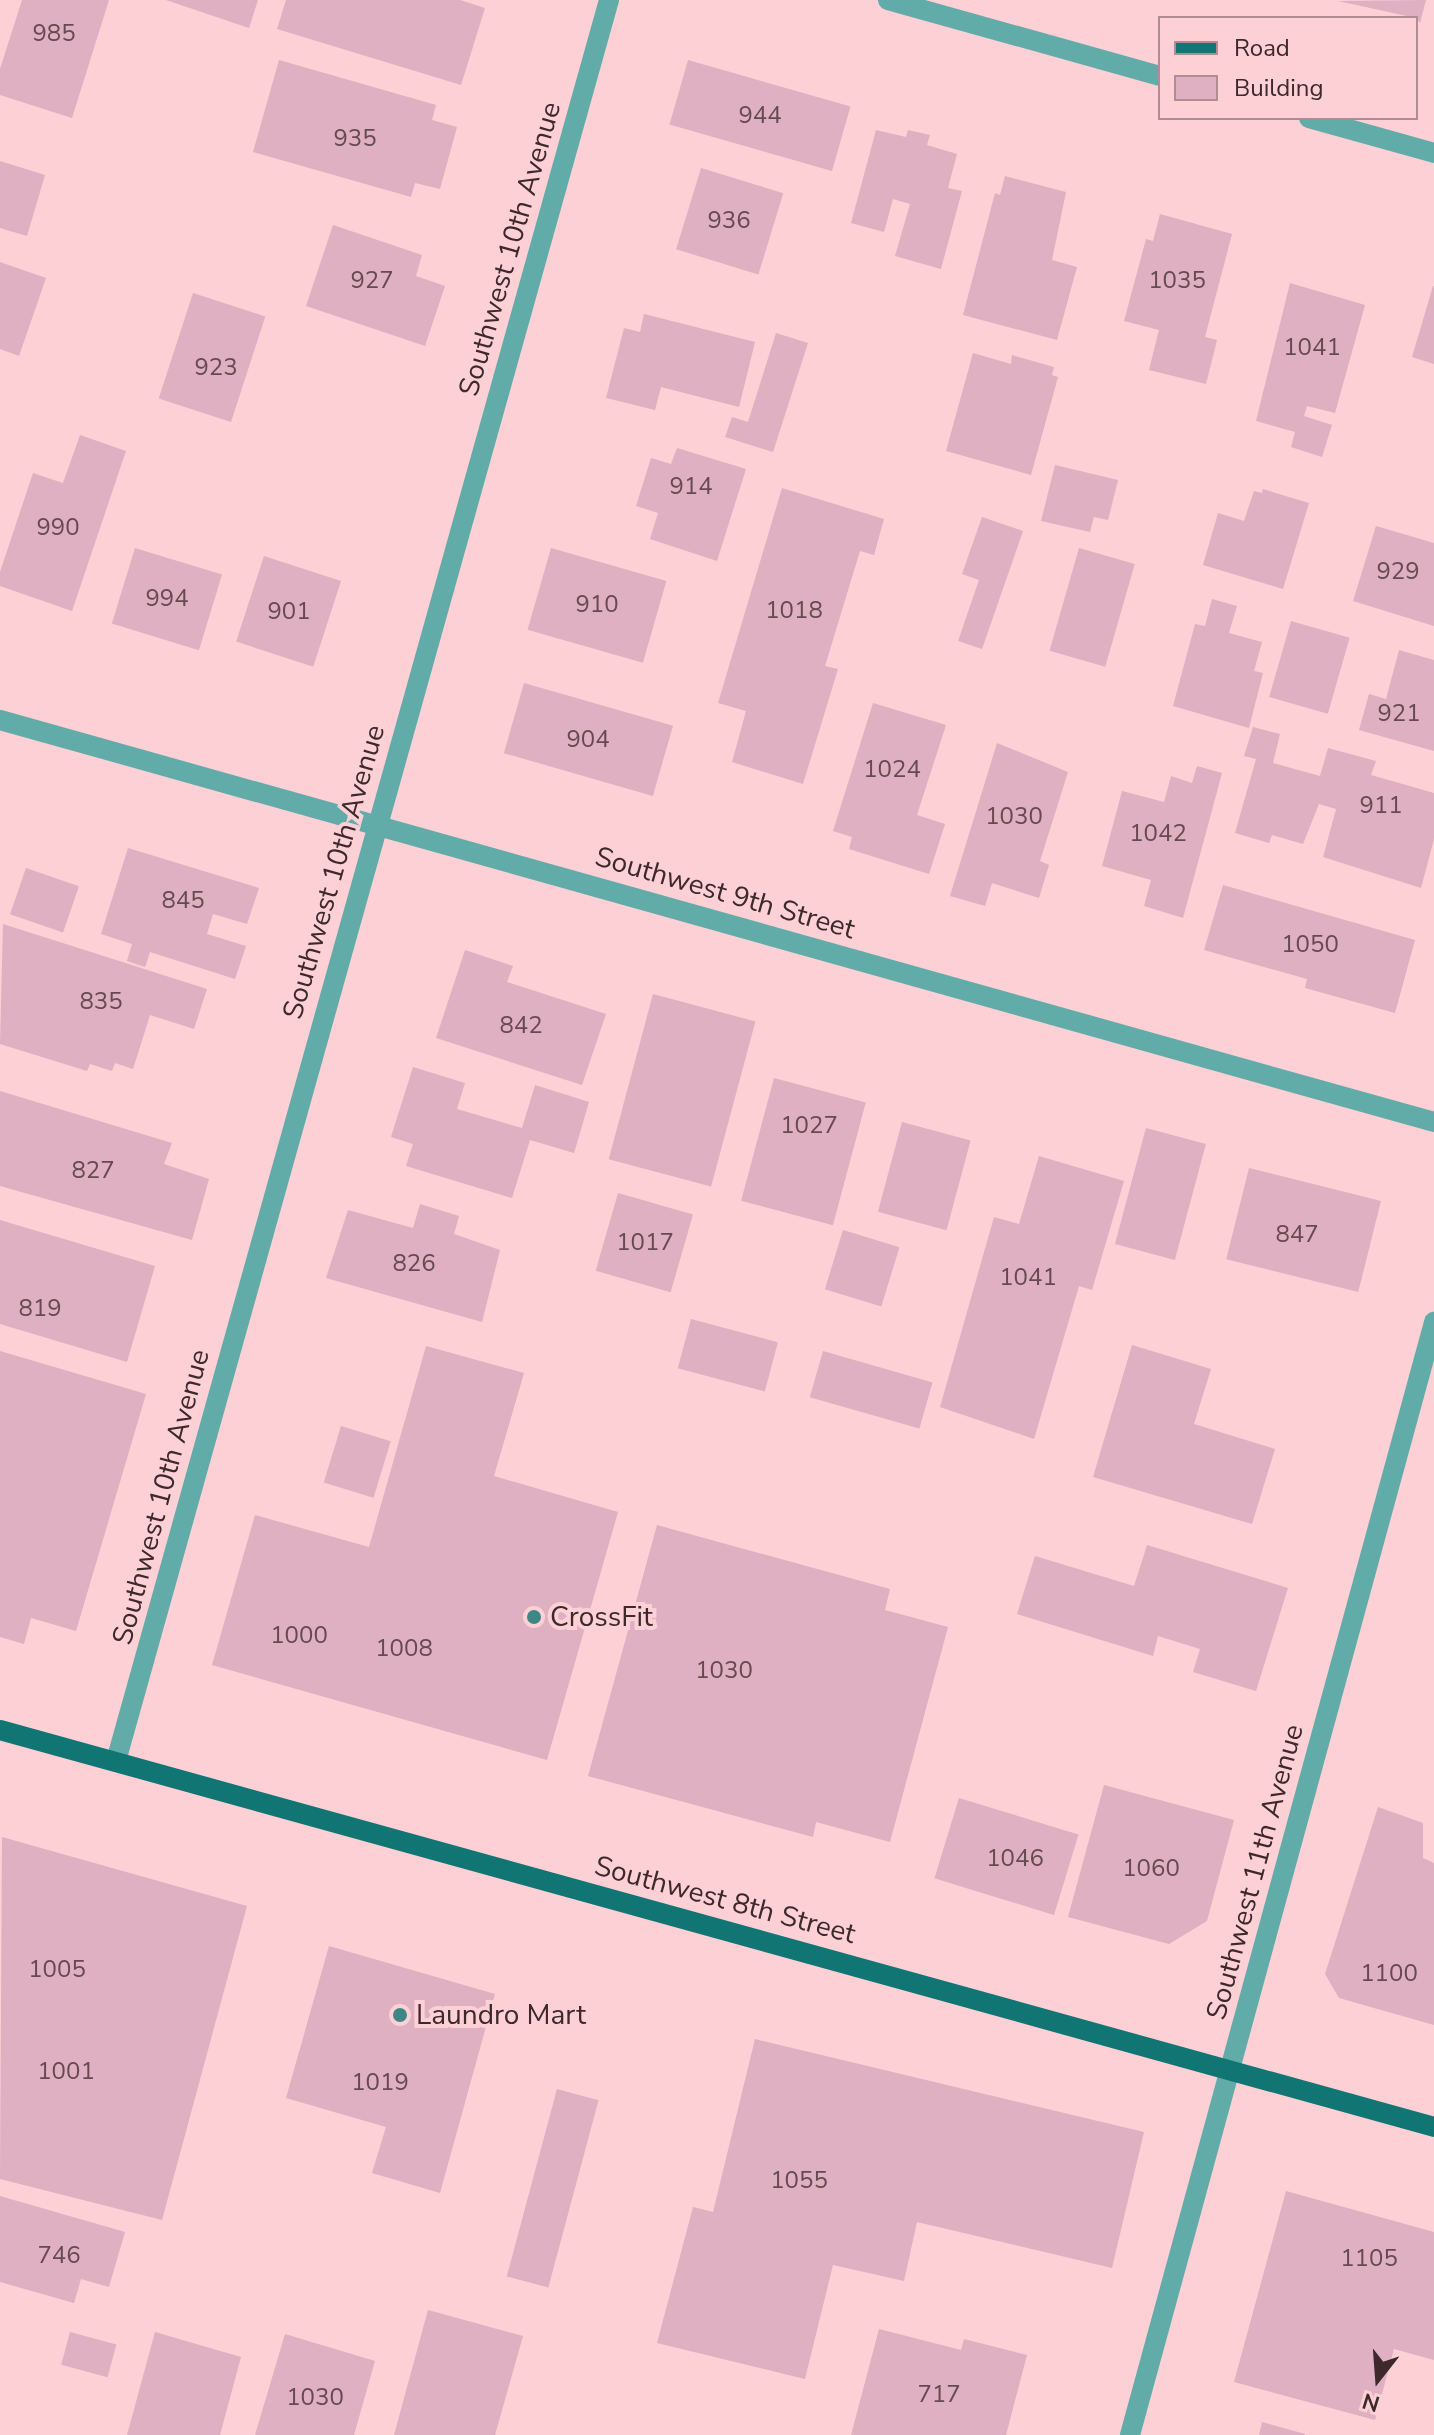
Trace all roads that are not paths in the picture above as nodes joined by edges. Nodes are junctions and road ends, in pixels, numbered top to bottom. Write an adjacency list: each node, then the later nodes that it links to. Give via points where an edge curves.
1 (609, 0): 7 (street, Southwest 10th Avenue)
2 (888, 0): 3 (street)
3 (1158, 75)
4 (1316, 120): 5 (street)
5 (1434, 153)
6 (0, 720): 7 (street, Southwest 9th Street)
7 (376, 824): 8 (street, Southwest 9th Street); 11 (street, Southwest 10th Avenue)
8 (1434, 1122)
9 (1434, 1322): 12 (street, Southwest 11th Avenue)
10 (0, 1730): 11 (main road, Southwest 8th Street)
11 (116, 1761): 12 (main road, Southwest 8th Street)
12 (1230, 2072): 13 (main road, Southwest 8th Street); 14 (street, Southwest 11th Avenue)
13 (1434, 2127)
14 (1130, 2435)

